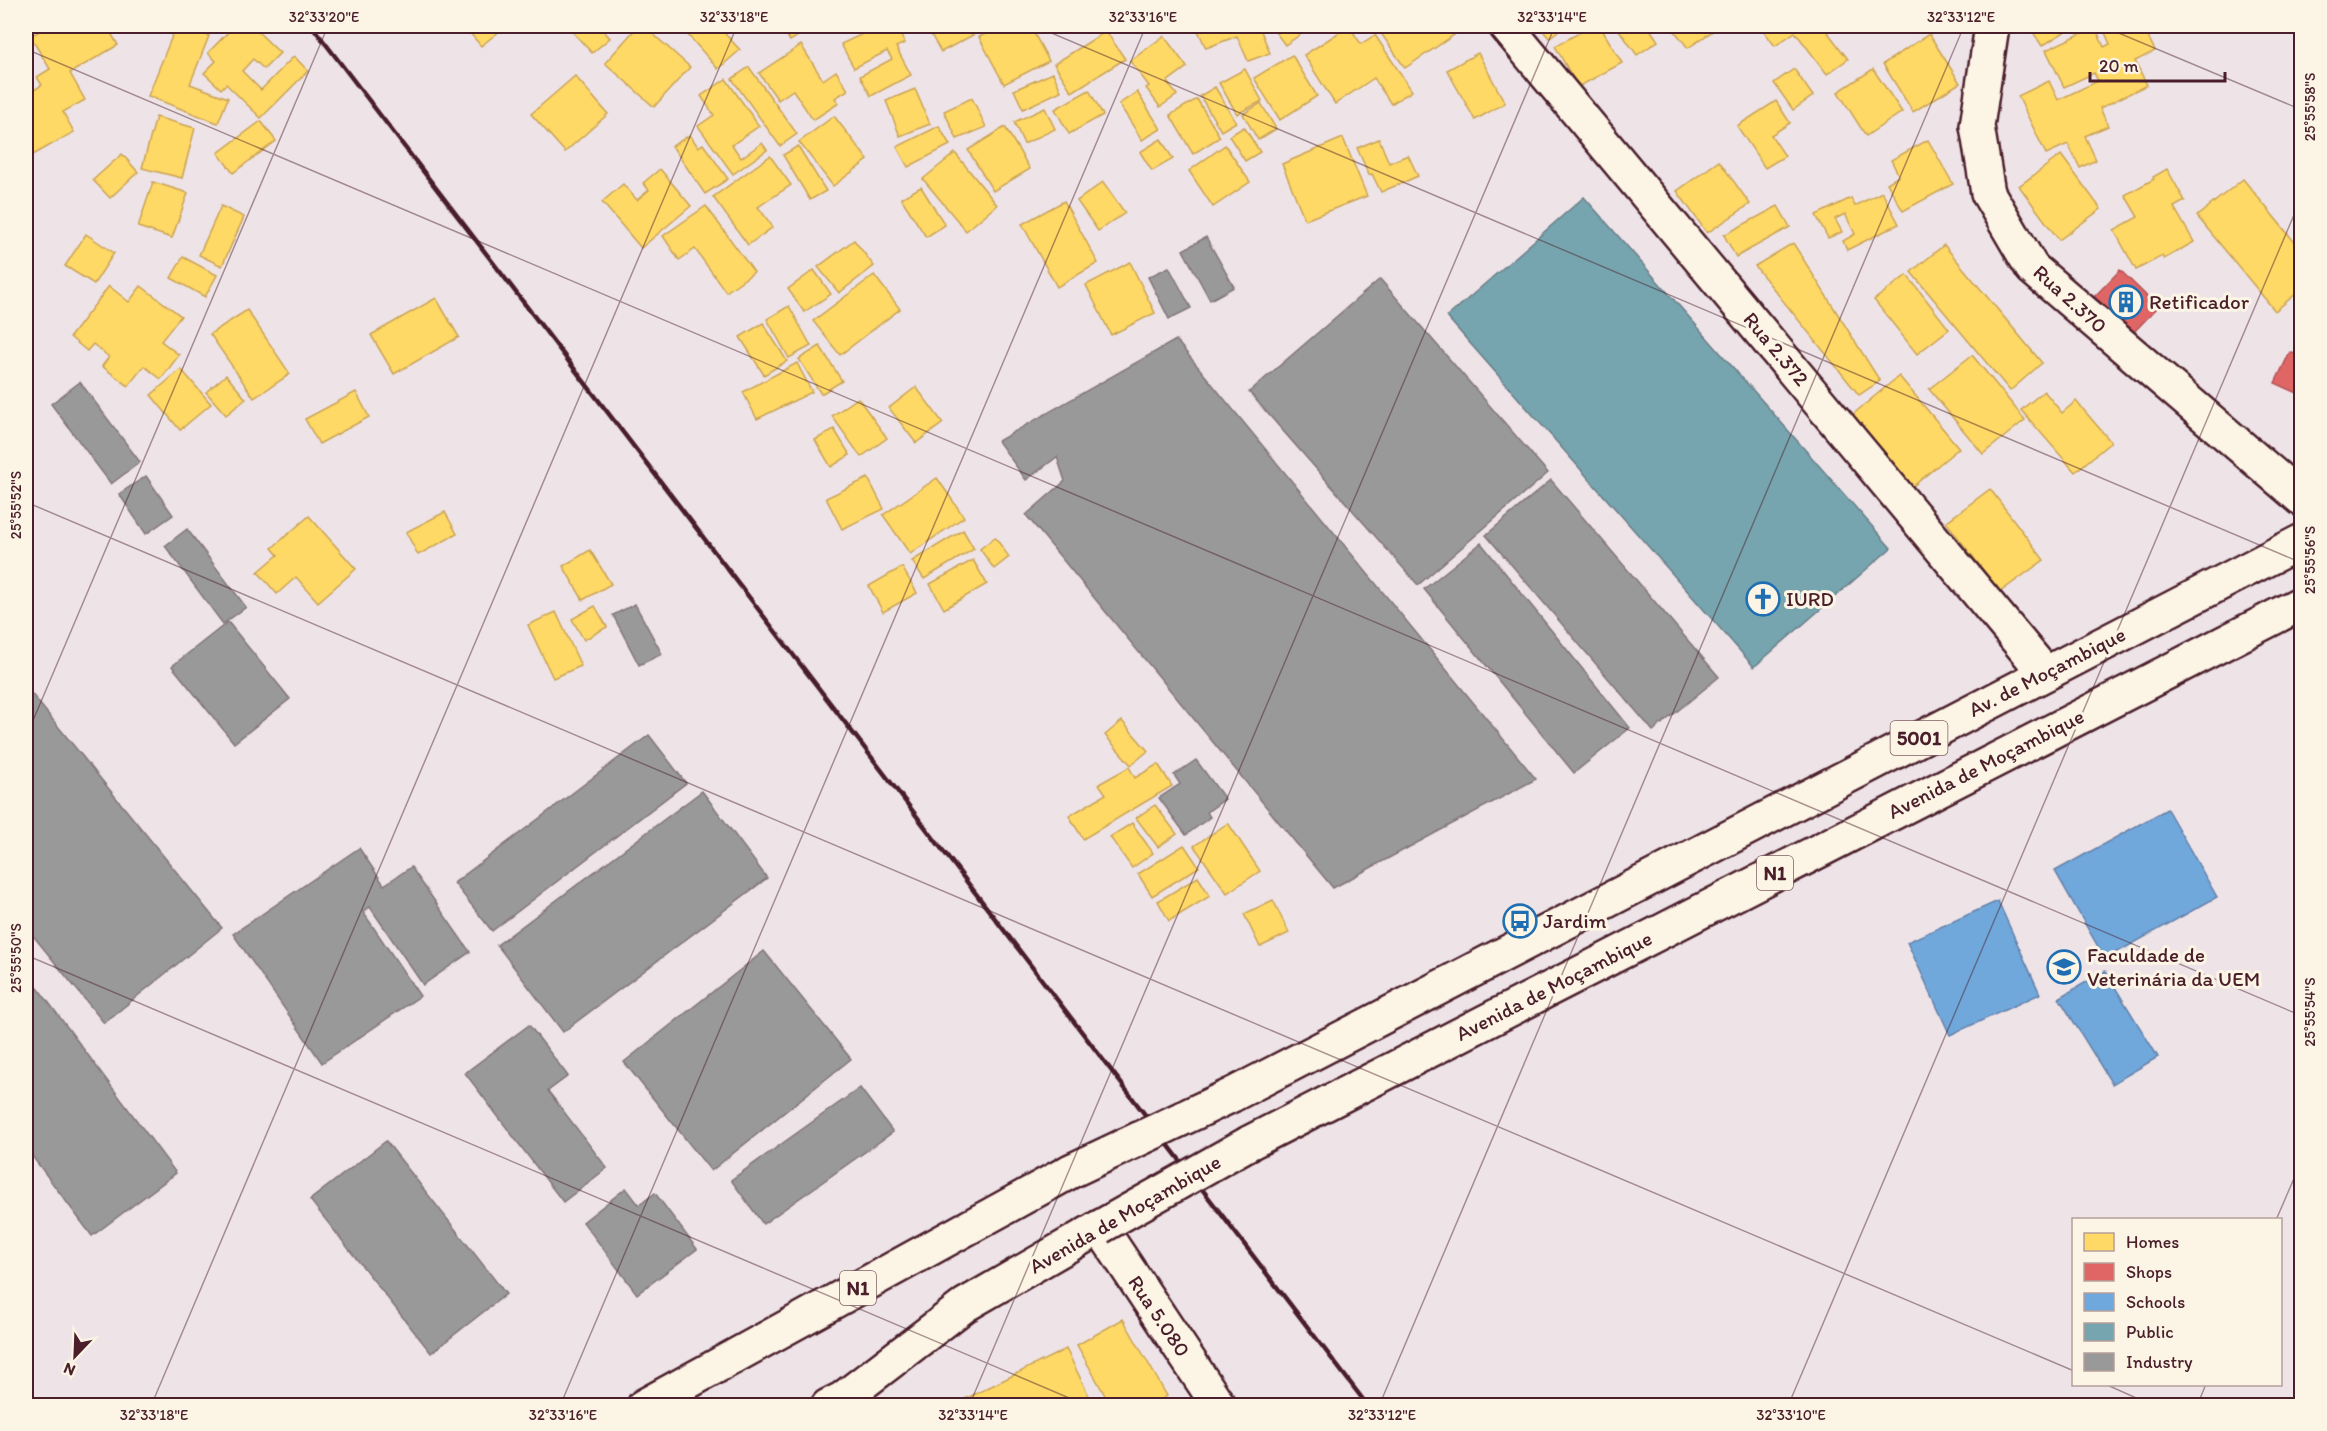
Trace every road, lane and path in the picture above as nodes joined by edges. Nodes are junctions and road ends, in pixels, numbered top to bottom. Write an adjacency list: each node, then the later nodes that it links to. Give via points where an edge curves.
1 (1506, 26): 6 (main road, Rua 2.372)
2 (1992, 26): 3 (main road, Rua 2.370, via 1977,126 1988,193 2032,268)
3 (2301, 499)
4 (2301, 541): 6 (main road, Av. de Moçambique / 5001)
5 (2301, 603): 8 (main road, Avenida de Moçambique / N1, bridge, via 1249,1143)
6 (2045, 673): 7 (main road, Av. de Moçambique / 5001)
7 (1537, 936): 10 (main road, N1, bridge, via 1232,1095 1071,1171)
8 (1100, 1227): 9 (main road, Avenida de Moçambique / N1, via 965,1305); 11 (main road, Rua 5.080)
9 (839, 1403)
10 (644, 1406)
11 (1218, 1406)

